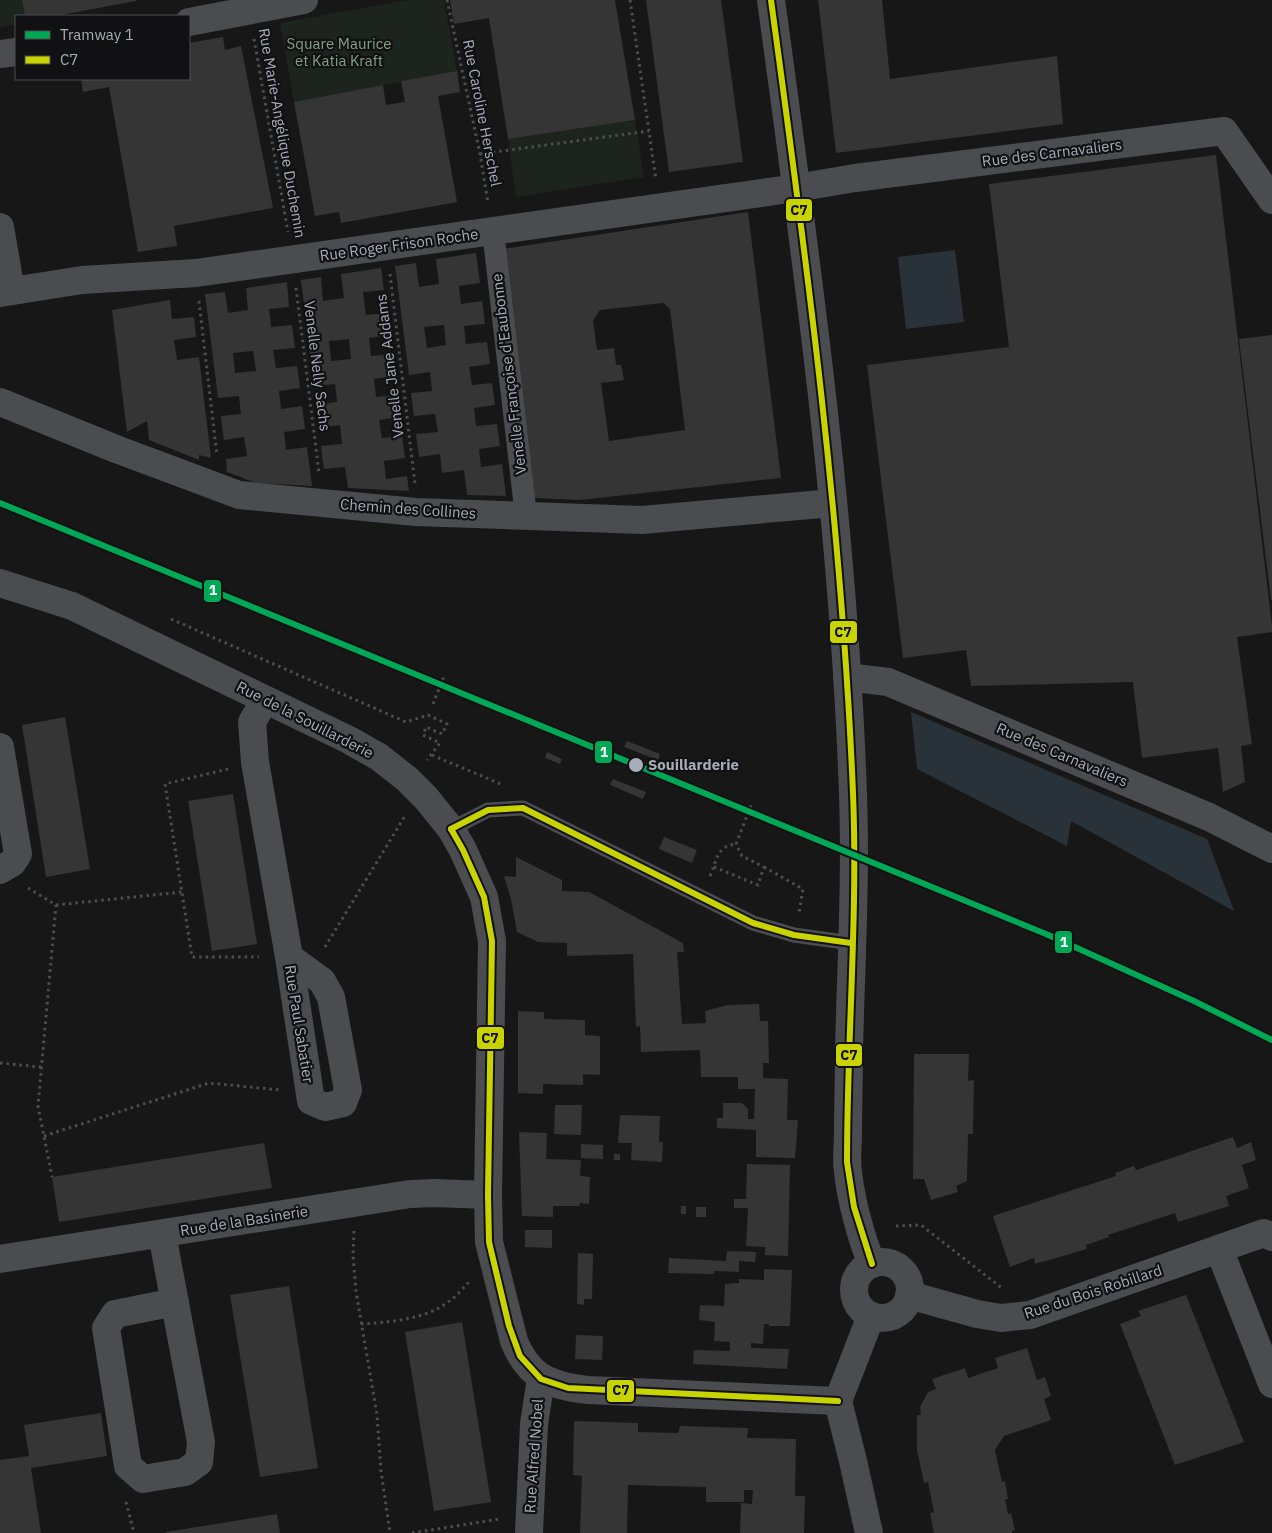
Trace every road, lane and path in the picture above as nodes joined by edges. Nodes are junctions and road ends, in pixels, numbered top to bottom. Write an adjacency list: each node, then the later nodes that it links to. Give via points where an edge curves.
1 (304, 0): 5 (street)
2 (447, 0): 10 (path, Rue Caroline Herschel)
3 (630, 0): 9 (path)
4 (771, 0): 11 (street)
5 (250, 11): 6 (street); 17 (path, Rue Marie-Angélique Duchemin)
6 (204, 13)
7 (15, 52): 8 (street)
8 (0, 54)
9 (649, 131): 10 (path); 13 (path)
10 (480, 154): 15 (path, Rue Caroline Herschel)
11 (796, 188): 12 (street, Rue des Carnavaliers, via 1224,131); 13 (street, Rue Roger Frison Roche); 24 (street)
12 (1272, 200)
13 (660, 208): 15 (street, Rue Roger Frison Roche)
14 (0, 227): 19 (street)
15 (493, 231): 16 (street, Rue Roger Frison Roche); 25 (street, Venelle Françoise d'Eaubonne)
16 (387, 246): 17 (street, Rue Roger Frison Roche); 23 (path, Venelle Jane Addams)
17 (292, 260): 18 (street, Rue Roger Frison Roche); 22 (path, Venelle Nelly Sachs)
18 (196, 273): 19 (street, Rue Roger Frison Roche, via 82,280); 21 (path)
19 (5, 292)
20 (0, 402): 25 (street, Chemin des Collines, via 239,495 416,512)
21 (218, 463)
22 (319, 476)
23 (415, 484)
24 (833, 503): 25 (street, Chemin des Collines, via 642,520); 29 (street)
25 (526, 516)
26 (0, 583): 30 (street, Rue de la Souillarderie, via 72,606)
27 (170, 618): 33 (path, via 406,722 428,714 447,724 442,734 426,727 423,735 440,743)
28 (444, 676): 31 (path)
29 (847, 678): 39 (street, Rue des Carnavaliers, via 888,682 1210,817); 48 (street, via 854,852)
30 (265, 700): 34 (street, Rue Paul Sabatier, via 252,722); 35 (street, Rue de la Souillarderie, via 379,757)
31 (433, 704)
32 (0, 747): 42 (street, via 18,854 12,863)
33 (432, 755)
34 (255, 762): 45 (path, via 165,784); 49 (street, Rue Paul Sabatier)
35 (426, 798): 37 (street, Rue de la Souillarderie); 49 (path, via 407,813)
36 (752, 804): 38 (path)
37 (451, 829): 47 (lane, via 488,810 523,808 753,923); 55 (street, Rue de la Souillarderie, via 484,897 492,941)
38 (736, 844): 40 (path, via 719,851); 41 (path, via 742,856)
39 (1272, 849)
40 (714, 867): 41 (path, via 758,885); 43 (path)
41 (764, 867): 47 (path, via 804,889)
42 (0, 870)
43 (706, 883)
44 (24, 885): 46 (path)
45 (182, 892): 46 (path); 49 (path, via 192,957)
46 (56, 906): 51 (path)
47 (794, 936): 48 (lane)
48 (851, 943): 62 (street, via 847,1170 862,1237)
49 (299, 965): 52 (street, Rue Paul Sabatier); 52 (street, Rue Paul Sabatier, via 322,981 331,997 348,1090 343,1103 326,1108 311,1101)
50 (0, 1063): 51 (path)
51 (41, 1067): 53 (path, via 38,1106)
52 (310, 1093): 53 (path, via 209,1083)
53 (44, 1136): 54 (path)
54 (52, 1177)
55 (488, 1195): 56 (street, Rue de la Basinerie, via 434,1192); 69 (street, Rue de la Souillarderie, via 489,1242 509,1326 520,1356)
56 (353, 1204): 58 (street, Rue de la Basinerie); 68 (path, via 353,1256)
57 (896, 1226): 64 (path, via 922,1225)
58 (162, 1234): 61 (street, Rue de la Basinerie); 66 (street)
59 (1272, 1237): 60 (street, Rue du Bois Robillard, via 1264,1233)
60 (1219, 1249): 65 (street, Rue du Bois Robillard, via 1030,1315 1001,1318); 70 (street)
61 (0, 1259)
62 (872, 1264): 65 (street, via 889,1262 896,1266 908,1278); 67 (street, via 858,1276 855,1284 858,1303)
63 (467, 1274): 68 (path, via 468,1283 449,1302 429,1313 385,1323)
64 (1005, 1291)
65 (909, 1295): 67 (street, via 907,1303 895,1314)
66 (175, 1302): 66 (street, via 115,1314 106,1328 128,1466 143,1479 186,1472 199,1462 201,1442)
67 (871, 1316): 71 (street)
68 (361, 1324): 73 (path, via 377,1415)
69 (541, 1379): 71 (street, Rue de la Souillarderie, via 568,1388 588,1390); 72 (street, Rue Alfred Nobel, via 534,1424)
70 (1272, 1384)
71 (838, 1401): 75 (street)
72 (530, 1526): 74 (path, via 511,1517)
73 (390, 1533)
74 (412, 1533)
75 (869, 1533)

